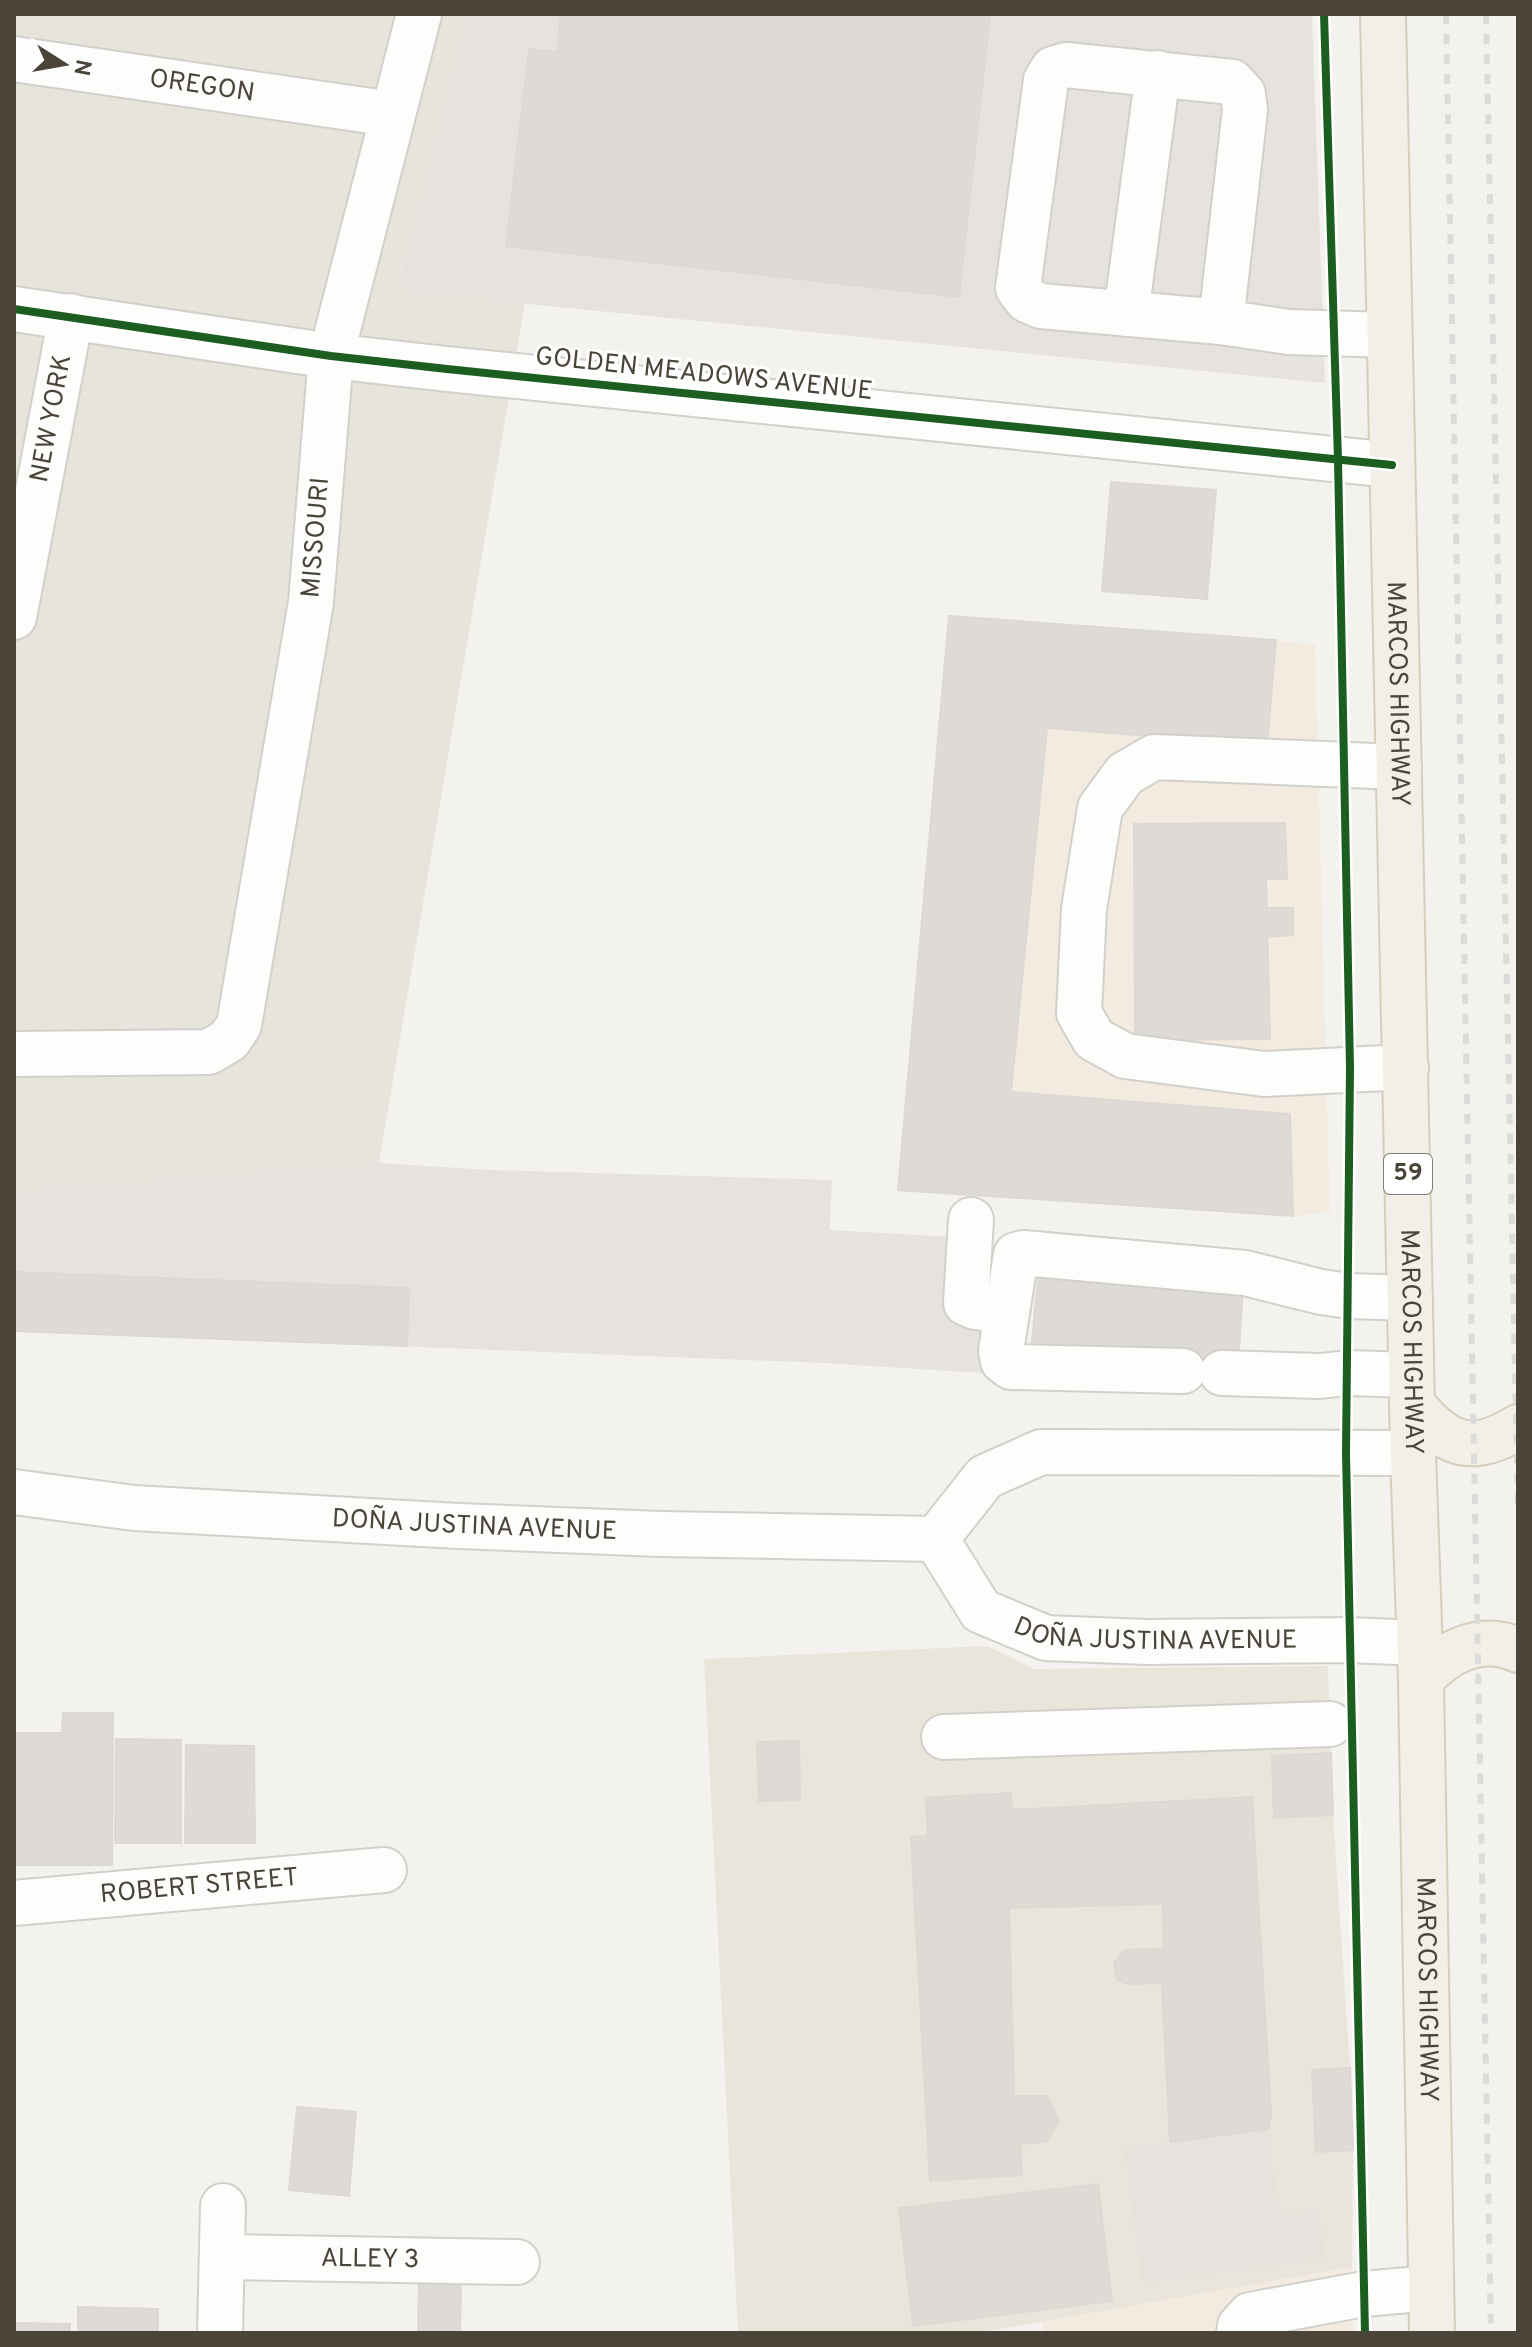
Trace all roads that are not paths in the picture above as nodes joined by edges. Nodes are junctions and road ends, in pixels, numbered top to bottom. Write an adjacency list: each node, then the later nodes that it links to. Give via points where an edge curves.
1 (419, 14): 5 (street, MISSOURI)
2 (1383, 14): 10 (main road, MARCOS HIGHWAY / 59)
3 (14, 59): 5 (street, OREGON)
4 (1158, 73): 7 (street); 7 (street, via 1066,65 1053,69 1046,80 1018,288 1041,306); 9 (street, via 1232,82 1243,94)
5 (392, 114): 11 (street, MISSOURI)
6 (14, 309): 8 (street, GOLDEN MEADOWS AVENUE)
7 (1126, 314): 9 (street)
8 (71, 316): 11 (street, GOLDEN MEADOWS AVENUE); 13 (street, NEW YORK)
9 (1221, 322): 10 (street, via 1289,332)
10 (1389, 335): 12 (main road, MARCOS HIGHWAY / 59)
11 (331, 356): 12 (street, GOLDEN MEADOWS AVENUE); 15 (street, MISSOURI, via 311,602 239,1025 229,1040 209,1052)
12 (1392, 465): 14 (main road, MARCOS HIGHWAY / 59)
13 (14, 617)
14 (1399, 767): 16 (main road, MARCOS HIGHWAY / 59); 16 (street, via 1154,757 1125,774 1100,808 1084,909 1079,1013 1094,1039 1125,1056 1264,1074)
15 (14, 1054)
16 (1406, 1067): 18 (main road, MARCOS HIGHWAY / 59)
17 (971, 1220): 19 (street, via 966,1303)
18 (1410, 1298): 19 (street, via 1321,1292 1245,1273 1023,1253 1016,1255); 20 (main road, MARCOS HIGHWAY / 59)
19 (1007, 1311): 20 (street, via 1001,1351 1011,1367 1348,1373)
20 (1412, 1390): 21 (main road, via 1444,1438 1488,1441); 22 (main road, MARCOS HIGHWAY / 59)
21 (1518, 1427)
22 (1413, 1453): 24 (street, via 1041,1452 985,1477); 26 (main road, MARCOS HIGHWAY / 59)
23 (14, 1492): 24 (street, DOÑA JUSTINA AVENUE, via 134,1508 459,1526)
24 (936, 1539): 26 (street, DOÑA JUSTINA AVENUE, via 981,1611 1046,1638 1349,1640)
25 (1518, 1650): 26 (main road, via 1483,1644 1458,1649 1437,1662)
26 (1420, 1661): 34 (main road, MARCOS HIGHWAY / 59)
27 (1330, 1724): 28 (street)
28 (944, 1737)
29 (384, 1870): 30 (street, ROBERT STREET)
30 (14, 1903)
31 (223, 2206): 32 (street)
32 (222, 2257): 33 (street, ALLEY 3); 35 (street)
33 (517, 2262)
34 (1430, 2288): 36 (street, via 1250,2315); 37 (main road, MARCOS HIGHWAY / 59)
35 (220, 2333)
36 (1239, 2333)
37 (1432, 2333)

